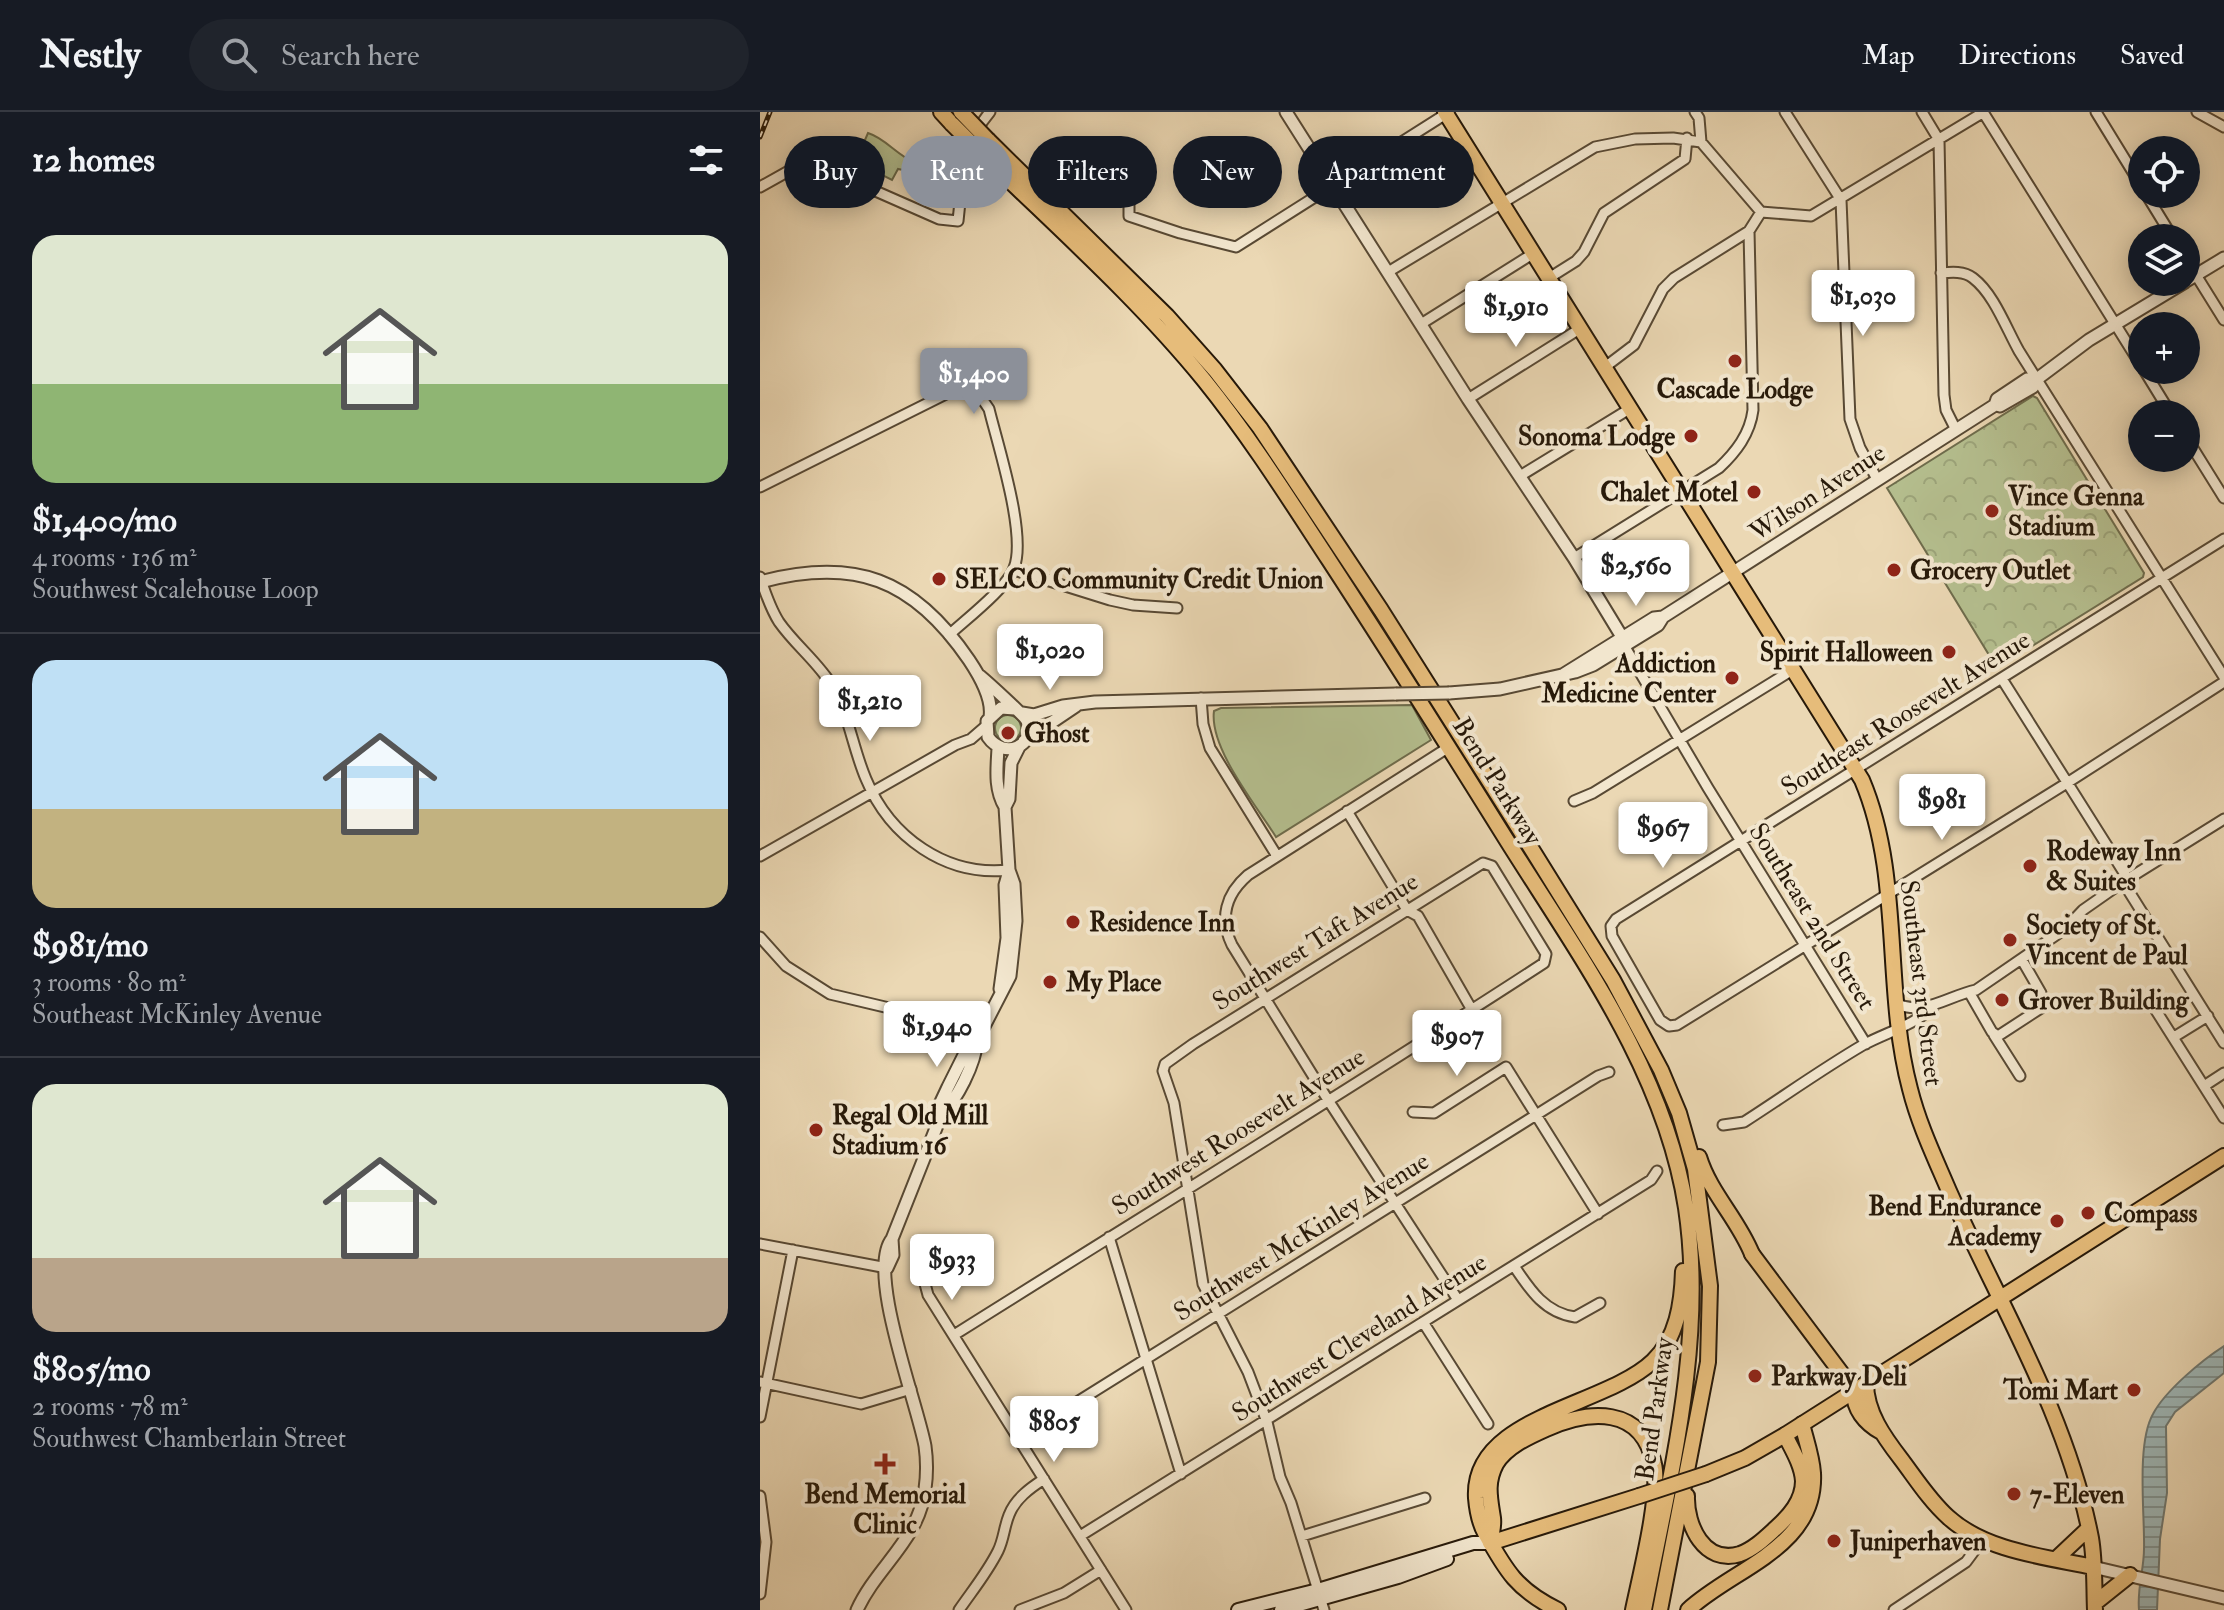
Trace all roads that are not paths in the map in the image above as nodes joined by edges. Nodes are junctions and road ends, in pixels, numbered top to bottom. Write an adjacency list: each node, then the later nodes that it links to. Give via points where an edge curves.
1 (941, 112): 11 (main road, Bend Parkway)
2 (990, 112): 19 (street, via 964,164 958,221 939,219 814,164 803,163)
3 (1286, 112): 13 (street, Southeast 2nd Street)
4 (1695, 112): 17 (street)
5 (1785, 112): 20 (street)
6 (1922, 112): 16 (street)
7 (1983, 112): 16 (street); 37 (street)
8 (2096, 112): 18 (street)
9 (2197, 112): 12 (street)
10 (1447, 113): 14 (street); 21 (main road, Southeast 3rd Street)
11 (957, 118): 71 (main road, Bend Parkway, bridge, via 985,157 1149,318 1216,395); 110 (main road, Bend Parkway, bridge, via 988,140 1177,327 1277,451 1606,968)
12 (2224, 127)
13 (1301, 136)
14 (1410, 136)
15 (1687, 138): 17 (street); 21 (street, via 1635,139 1595,147); 32 (street, via 1685,159 1604,213 1584,252)
16 (1939, 140): 20 (street); 31 (street)
17 (1701, 142): 25 (street)
18 (2128, 164)
19 (760, 187)
20 (1841, 200): 25 (street, via 1811,216); 47 (street, via 1850,419)
21 (1502, 202): 27 (main road, Southeast 3rd Street); 29 (street)
22 (1298, 207): 23 (street, via 1236,247 1129,216)
23 (1129, 208)
24 (1346, 208): 29 (street, Southeast 2nd Street)
25 (1761, 212): 26 (street)
26 (1749, 231): 40 (street, via 1674,278 1634,345); 49 (street, via 1752,419 1734,454)
27 (1534, 253): 32 (main road, Southeast 3rd Street); 36 (street)
28 (2224, 258): 30 (street, Wilson Avenue)
29 (1388, 272): 36 (street, Southeast 2nd Street)
30 (2200, 272)
31 (1941, 273): 41 (street, via 1972,277); 44 (street, via 1944,395)
32 (1549, 278): 38 (main road, Southeast 3rd Street)
33 (2200, 292): 35 (street)
34 (2162, 296): 37 (street, Wilson Avenue)
35 (2224, 320)
36 (1421, 324): 42 (street, Southeast 2nd Street)
37 (2115, 325): 39 (street); 41 (street, Wilson Avenue)
38 (1581, 328): 40 (main road, Southeast 3rd Street); 42 (street)
39 (2128, 345)
40 (1605, 367): 43 (main road, Southeast 3rd Street)
41 (2037, 379): 44 (street, Wilson Avenue, via 2027,379); 55 (street)
42 (1468, 399): 46 (street, Southeast 2nd Street)
43 (1631, 408): 46 (street); 49 (main road, Southeast 3rd Street)
44 (1956, 430): 47 (street, Wilson Avenue)
45 (2200, 459): 50 (street)
46 (1520, 476): 52 (street, Southeast 2nd Street)
47 (1877, 479): 54 (street, Wilson Avenue)
48 (760, 487): 53 (street, via 954,390 968,389 980,394 989,409 1015,518)
49 (1682, 490): 52 (street); 54 (main road, Southeast 3rd Street)
50 (2224, 498)
51 (2224, 539): 55 (street, Southeast Roosevelt Avenue)
52 (1574, 558): 59 (street, Southeast 2nd Street)
53 (1014, 570): 57 (street, via 1110,600); 58 (street)
54 (1734, 573): 59 (street, Wilson Avenue, via 1654,618); 60 (main road, Southeast 3rd Street)
55 (2162, 579): 62 (street, Southeast Roosevelt Avenue); 63 (street)
56 (760, 580): 58 (street, via 814,571 866,576 908,596); 75 (street, via 777,620 833,688)
57 (1177, 608)
58 (949, 635): 61 (street)
59 (1623, 642): 64 (street, Wilson Avenue, bridge, via 1569,673 1500,689); 68 (street, Southeast 2nd Street)
60 (1794, 669): 68 (street); 73 (main road, Southeast 3rd Street)
61 (979, 676): 66 (street); 67 (street, via 989,700)
62 (2002, 679): 73 (street, Southeast Roosevelt Avenue); 74 (street)
63 (2224, 680): 74 (street)
64 (1201, 698): 65 (street, Wilson Avenue); 82 (street, via 1212,752)
65 (1076, 706): 66 (street, Wilson Avenue, via 1034,715); 69 (street)
66 (1018, 711): 67 (street, via 1001,708); 69 (street, via 1028,724)
67 (988, 721): 70 (street); 72 (street, via 971,739)
68 (1680, 740): 76 (street); 80 (street, Southeast 2nd Street)
69 (1021, 744): 70 (street, via 1012,749); 77 (street, via 1011,763)
70 (995, 745): 72 (street); 77 (street)
71 (1449, 747): 78 (street); 118 (main road, Bend Parkway, via 1636,1055 1668,1133)
72 (947, 751): 75 (street)
73 (1857, 769): 80 (street, Southeast Roosevelt Avenue); 85 (main road, Southeast 3rd Street, via 1878,828)
74 (2067, 783): 84 (street); 85 (street)
75 (872, 792): 81 (street); 83 (street, via 907,837 945,862 990,872)
76 (1574, 801)
77 (1005, 807): 83 (street)
78 (1347, 811): 82 (street); 86 (street)
79 (2224, 819): 84 (street)
80 (1741, 842): 88 (street, Southeast 2nd Street); 88 (street, Southeast Roosevelt Avenue, via 1611,926 1660,1020 1677,1025)
81 (760, 856)
82 (1277, 856): 92 (street, via 1237,886 1225,914 1230,940)
83 (1009, 870): 101 (street, via 1016,901 1010,976)
84 (2125, 880): 89 (street); 97 (street)
85 (1887, 895): 88 (street); 93 (main road, Southeast 3rd Street)
86 (1407, 910): 90 (street, Southwest Taft Avenue, via 1483,863 1492,866 1546,954); 92 (street, Southwest Taft Avenue); 96 (street, via 1418,916)
87 (760, 937): 101 (street, via 786,966 830,994 923,1016)
88 (1805, 947): 103 (street, Southeast 2nd Street)
89 (2022, 960): 91 (street); 99 (street, via 2041,993 2041,1008 1998,1036)
90 (1544, 963): 96 (street, Southwest Roosevelt Avenue)
91 (1969, 992): 94 (street); 99 (street)
92 (1266, 998): 108 (street); 116 (street, Southwest Taft Avenue, via 1165,1064)
93 (1897, 1004): 94 (street); 98 (main road, Southeast 3rd Street)
94 (1933, 1007): 98 (street)
95 (2155, 1009): 100 (street)
96 (1472, 1010): 108 (street, Southwest Roosevelt Avenue)
97 (2208, 1016): 100 (street); 102 (street)
98 (1899, 1029): 103 (street); 126 (main road, Southeast 3rd Street, via 1920,1122)
99 (1993, 1033): 106 (street)
100 (2174, 1037): 107 (street)
101 (977, 1040): 124 (street, via 976,1054 940,1118 892,1239)
102 (2224, 1043)
103 (1866, 1044): 113 (street, via 1744,1122)
104 (1609, 1072): 111 (street, Southwest McKinley Avenue)
105 (2224, 1073): 107 (street)
106 (2020, 1076)
107 (2204, 1086): 112 (street)
108 (1328, 1100): 116 (street, Southwest Roosevelt Avenue); 117 (street)
109 (1413, 1112): 111 (street, via 1434,1113 1506,1067)
110 (1679, 1113): 134 (main road, via 1710,1183 1752,1254); 142 (main road, Bend Parkway, via 1700,1194 1710,1286 1708,1362)
111 (1536, 1115): 117 (street, Southwest McKinley Avenue); 119 (street)
112 (2224, 1118)
113 (1723, 1125)
114 (2224, 1156): 126 (main road)
115 (1657, 1171): 119 (street, Southwest Cleveland Avenue)
116 (1187, 1189): 120 (street, Southwest Roosevelt Avenue); 129 (street, via 1203,1284)
117 (1395, 1203): 127 (street); 129 (street, Southwest McKinley Avenue)
118 (1686, 1207): 151 (main road, via 1679,1313 1668,1342 1635,1375 1510,1435 1490,1451 1475,1488); 168 (main road, Bend Parkway, via 1692,1262 1690,1334)
119 (1598, 1214): 123 (street, Southwest Cleveland Avenue)
120 (1109, 1237): 131 (street, Southwest Roosevelt Avenue); 132 (street)
121 (760, 1244): 122 (street)
122 (793, 1250): 124 (street); 133 (street)
123 (1514, 1266): 127 (street, Southwest Cleveland Avenue); 128 (street, via 1536,1297 1557,1313 1575,1317)
124 (887, 1268): 135 (street, via 888,1310)
125 (924, 1280): 131 (street)
126 (1999, 1299): 134 (main road); 147 (main road, Southeast 3rd Street, via 2056,1426)
127 (1458, 1300): 130 (street, Southwest Cleveland Avenue)
128 (1600, 1303)
129 (1219, 1312): 132 (street, Southwest McKinley Avenue); 137 (street)
130 (1423, 1322): 137 (street, Southwest Cleveland Avenue); 138 (street)
131 (954, 1335): 141 (street)
132 (1146, 1359): 141 (street, Southwest McKinley Avenue); 143 (street)
133 (764, 1382): 135 (street, via 861,1404); 136 (street)
134 (1860, 1386): 139 (main road); 150 (main road, via 1853,1403 1870,1426 1882,1432 1935,1504)
135 (911, 1389): 160 (street, via 926,1449 922,1507 909,1537)
136 (760, 1417)
137 (1267, 1422): 143 (street, Southwest Cleveland Avenue); 149 (street)
138 (1488, 1424)
139 (1802, 1424): 140 (main road); 170 (main road, via 1813,1471 1799,1526 1765,1557)
140 (1785, 1435): 142 (main road, via 1803,1482 1799,1498 1790,1516 1759,1544 1731,1556 1712,1552 1692,1528); 151 (main road, bridge, via 1706,1474)
141 (1018, 1439): 144 (street)
142 (1688, 1460): 169 (main road, Bend Parkway)
143 (1181, 1474): 148 (street, Southwest Cleveland Avenue)
144 (1044, 1479): 148 (street); 161 (street, via 1016,1503 988,1570)
145 (760, 1496): 156 (street, via 766,1542)
146 (1425, 1498): 149 (street)
147 (2089, 1528): 152 (main road); 153 (main road, Southeast 3rd Street)
148 (1080, 1536): 154 (street)
149 (1302, 1536): 158 (street)
150 (1983, 1539): 152 (main road); 171 (street, via 1966,1562)
151 (1490, 1543): 158 (main road, via 1473,1543); 166 (main road, via 1522,1588); 167 (main road, via 1490,1477 1504,1455 1526,1438 1572,1419 1619,1419 1647,1443 1656,1474)
152 (2056, 1559): 153 (main road)
153 (2093, 1567): 155 (street); 159 (main road, Southeast 3rd Street)
154 (1101, 1570): 162 (street, via 1064,1593); 163 (street)
155 (2132, 1575): 157 (street); 159 (main road)
156 (760, 1594)
157 (2224, 1598)
158 (1321, 1600): 164 (main road); 165 (main road)
159 (2095, 1606)
160 (857, 1610)
161 (959, 1610)
162 (1020, 1610)
163 (1126, 1610)
164 (1238, 1610)
165 (1281, 1610)
166 (1558, 1610)
167 (1633, 1610)
168 (1644, 1610)
169 (1660, 1610)
170 (1688, 1610)
171 (1894, 1610)

